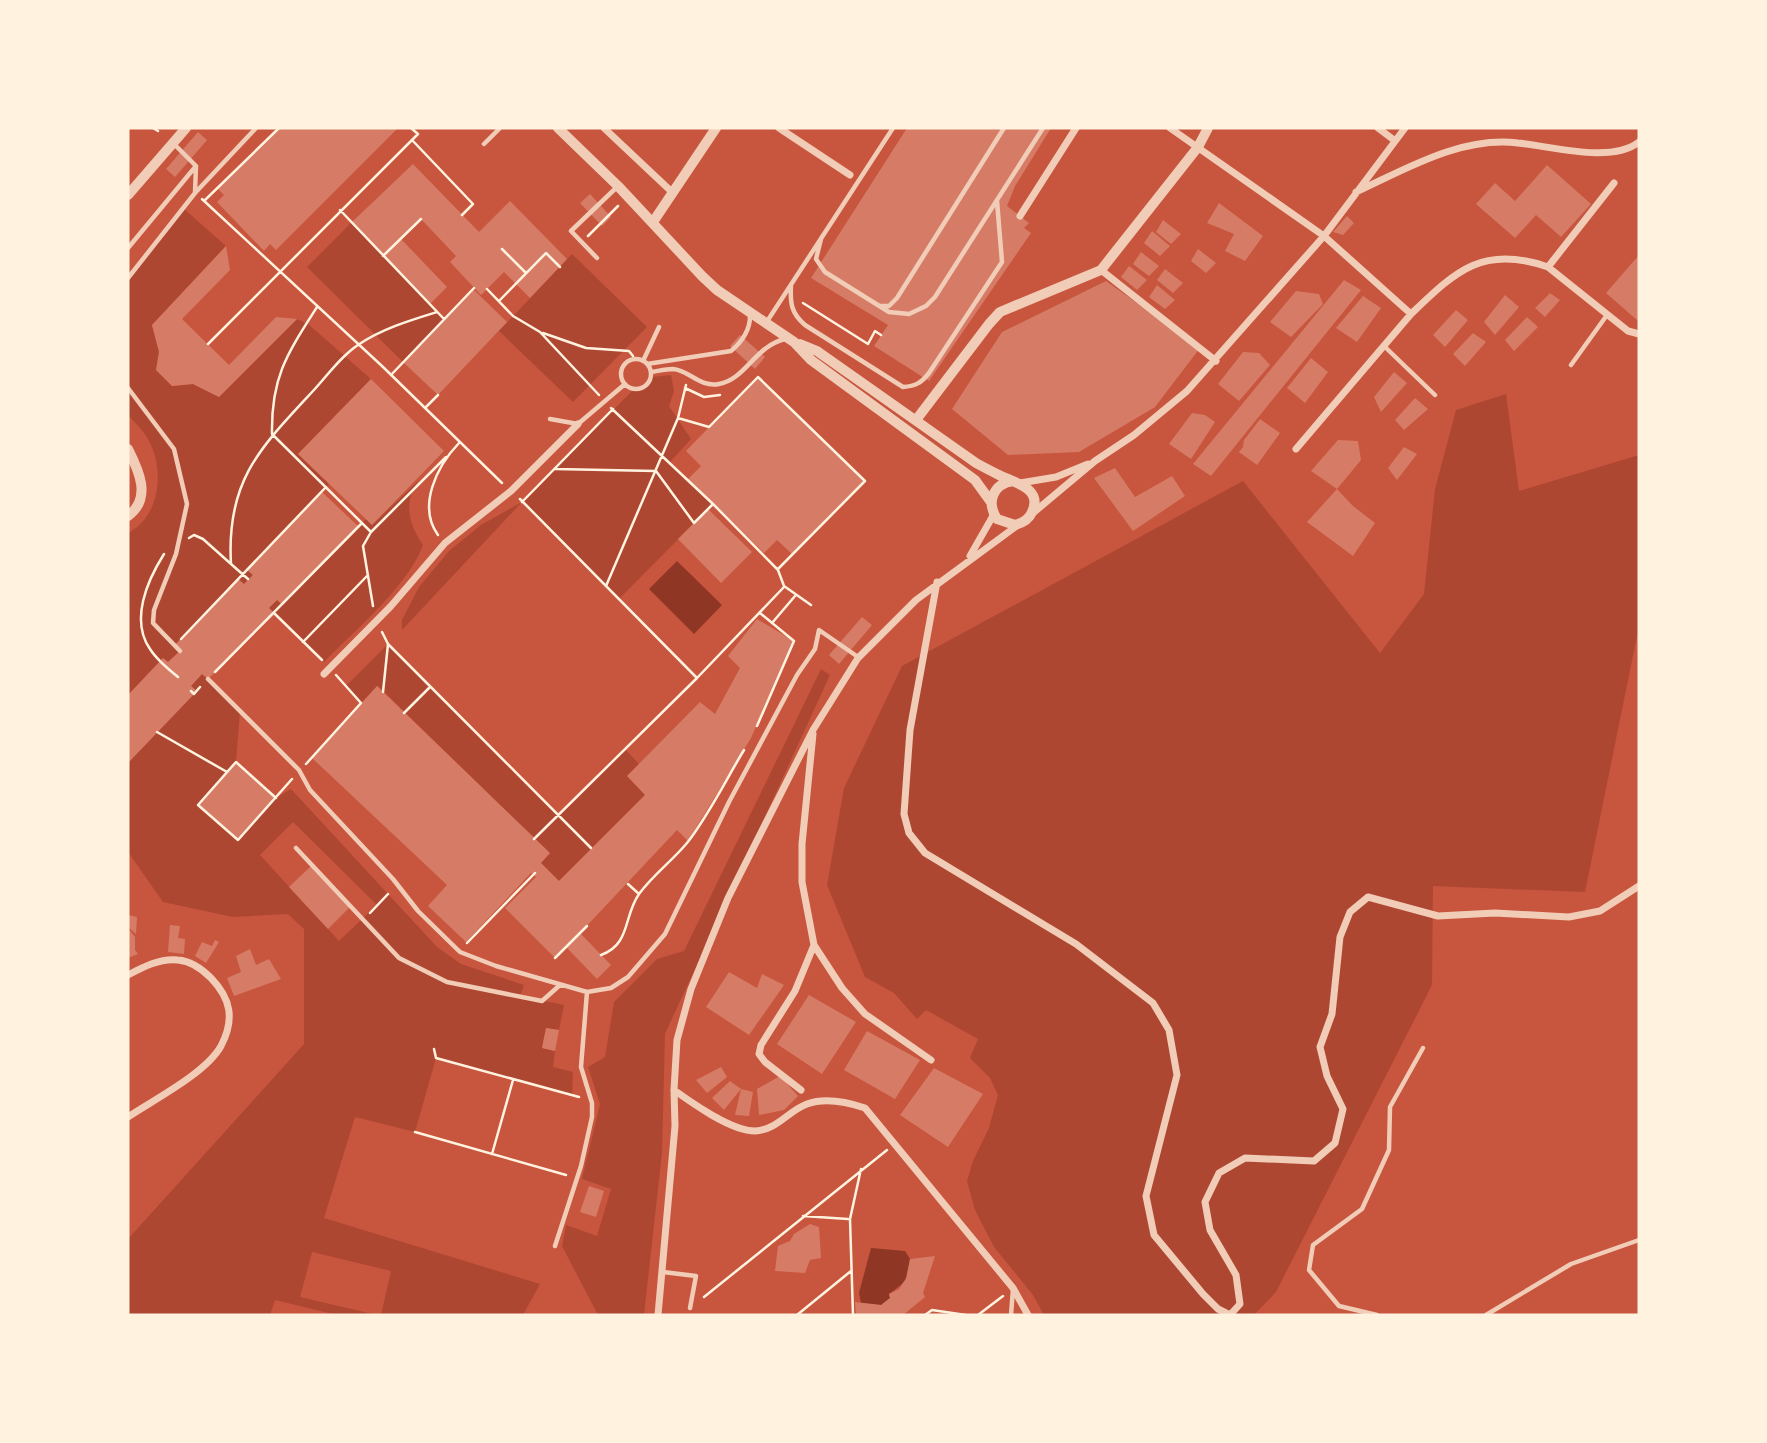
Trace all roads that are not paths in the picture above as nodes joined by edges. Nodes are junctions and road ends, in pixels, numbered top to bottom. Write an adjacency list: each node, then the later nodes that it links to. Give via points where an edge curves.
1 (186, 128): 17 (street)
2 (256, 128): 25 (lane)
3 (500, 128): 19 (lane)
4 (558, 128): 24 (street)
5 (604, 128): 26 (street)
6 (716, 128): 26 (street)
7 (779, 128): 22 (street)
8 (893, 128): 33 (lane)
9 (1004, 128): 40 (lane, via 897,298 889,306)
10 (1043, 128): 29 (lane)
11 (1076, 128): 30 (street)
12 (1170, 128): 20 (street)
13 (1208, 128): 20 (street)
14 (1378, 128): 16 (street)
15 (1405, 128): 16 (street)
16 (1394, 140): 27 (street)
17 (173, 142): 21 (lane); 28 (street)
18 (1639, 142): 27 (street, via 1610,152 1483,142 1432,158)
19 (484, 144)
20 (1198, 147): 32 (street); 37 (street)
21 (196, 166): 25 (lane); 34 (lane)
22 (850, 176)
23 (1614, 183): 36 (street)
24 (618, 186): 31 (street); 35 (lane, via 571,231)
25 (195, 193): 38 (lane)
26 (673, 193): 31 (street)
27 (1356, 193): 32 (street)
28 (128, 195)
29 (997, 201): 39 (lane, via 1002,261 929,373 913,386 903,387 805,325 793,310); 40 (lane, via 926,306 902,315)
30 (1020, 216)
31 (653, 222): 41 (street, via 702,276)
32 (1324, 236): 42 (street); 49 (street)
33 (821, 239): 39 (lane); 40 (lane, via 816,260 825,272)
34 (128, 248)
35 (597, 258)
36 (1548, 267): 42 (street, via 1520,261 1477,262); 43 (street)
37 (1101, 270): 49 (street); 57 (street, via 1000,313)
38 (128, 278)
39 (791, 285): 44 (lane)
40 (880, 306)
41 (750, 312): 44 (street); 50 (lane, via 746,334 731,351)
42 (1411, 314): 48 (street)
43 (1608, 314): 46 (street); 51 (lane)
44 (766, 323): 47 (street)
45 (659, 327): 50 (lane)
46 (1639, 334)
47 (791, 340): 52 (lane, via 764,348 720,384 673,369); 57 (street, via 817,351); 63 (street, via 811,360 975,480)
48 (1384, 346): 55 (lane); 60 (street)
49 (1216, 361): 61 (street, via 1164,412)
50 (645, 362): 52 (lane); 53 (lane, via 633,360 625,365)
51 (1571, 365)
52 (651, 374): 53 (lane, via 643,387)
53 (625, 384): 58 (lane)
54 (128, 388): 69 (lane, via 174,449 187,504 153,623)
55 (1435, 395)
56 (550, 419): 58 (lane)
57 (916, 420): 62 (street, via 976,463)
58 (578, 424): 71 (street, via 510,491 445,543)
59 (128, 449): 65 (street, via 139,469 142,488 140,503)
60 (1296, 449)
61 (1095, 461): 62 (street, via 1055,477); 64 (street)
62 (1016, 482): 63 (street, via 1000,485 992,496); 64 (street, via 1026,485 1033,495)
63 (992, 508): 66 (street, via 1003,522); 67 (street, via 979,542)
64 (1032, 514): 66 (street)
65 (129, 515)
66 (1021, 523): 67 (street)
67 (963, 565): 68 (street)
68 (937, 583): 70 (street); 93 (street, via 910,730 904,814 909,833 925,853 1076,944 1153,1003 1168,1030 1177,1075 1146,1196 1154,1235 1203,1294)
69 (180, 650)
70 (858, 658): 73 (street); 79 (lane, via 819,629 815,649 729,802 665,934 628,977 611,988)
71 (327, 672)
72 (208, 679): 78 (lane, via 299,770 310,790 460,952)
73 (813, 730): 76 (street, via 802,882); 82 (street, via 705,950 677,1040)
74 (296, 848): 78 (lane, via 399,958 447,982 542,1001)
75 (1639, 886): 93 (street, via 1600,911 1569,917 1438,916 1368,897 1350,912 1340,937 1332,1014 1320,1047 1327,1076 1343,1108 1335,1143 1314,1161 1245,1158 1219,1174 1205,1202 1210,1230 1236,1275 1240,1304)
76 (814, 945): 81 (street, via 865,1014); 83 (street, via 759,1054)
77 (128, 975): 84 (street, via 147,964 191,963 224,993 229,1006 228,1026 208,1064)
78 (561, 985): 79 (lane)
79 (587, 992): 86 (lane, via 581,1067 592,1117)
80 (1423, 1048): 94 (lane, via 1390,1107 1389,1150 1362,1209 1313,1245 1309,1270 1339,1306)
81 (931, 1060)
82 (674, 1090): 87 (street, via 676,1126); 88 (street, via 700,1109 754,1131 779,1124 806,1104 843,1101 865,1108)
83 (801, 1090)
84 (128, 1117)
85 (1639, 1240): 95 (lane, via 1571,1264)
86 (555, 1246)
87 (663, 1272): 89 (lane, via 696,1276); 90 (street)
88 (1013, 1288): 91 (lane); 92 (street)
89 (690, 1308)
90 (658, 1315)
91 (1011, 1315)
92 (1028, 1315)
93 (1230, 1315)
94 (1377, 1315)
95 (1486, 1315)

